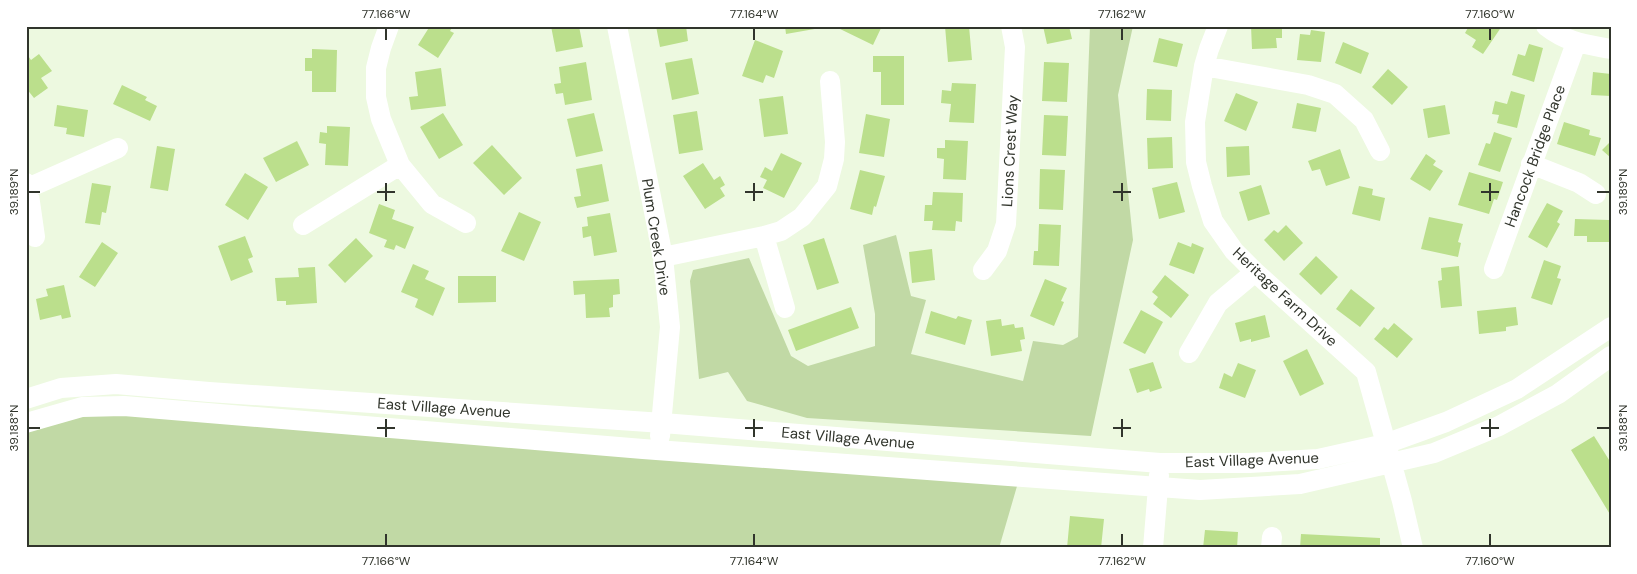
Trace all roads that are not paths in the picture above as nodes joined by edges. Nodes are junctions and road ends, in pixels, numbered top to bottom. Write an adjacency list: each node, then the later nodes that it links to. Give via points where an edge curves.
1 (389, 26): 13 (street, via 376,68 376,96 381,119)
2 (616, 26): 20 (street, Plum Creek Drive)
3 (1011, 26): 22 (street, Lions Crest Way, via 1015,47 1006,224 997,251)
4 (1218, 26): 8 (street, Heritage Farm Drive)
5 (1546, 26): 6 (street)
6 (1576, 43): 7 (street); 12 (street, Hancock Bridge Place)
7 (1611, 49)
8 (1204, 66): 11 (street, via 1308,85 1335,94 1364,120); 23 (street, Heritage Farm Drive, via 1195,122 1196,162 1213,221 1234,251)
9 (830, 81): 18 (street, via 835,142 827,186 802,217 780,231)
10 (118, 148): 14 (street)
11 (1380, 151)
12 (1532, 164): 15 (street, via 1579,183); 21 (street, Hancock Bridge Place)
13 (400, 165): 16 (street, via 432,204); 17 (street)
14 (27, 186): 19 (street)
15 (1596, 194)
16 (466, 223)
17 (303, 225)
18 (764, 236): 20 (street); 24 (street)
19 (36, 237)
20 (663, 257): 30 (street, Plum Creek Drive, via 670,326)
21 (1494, 269)
22 (983, 270)
23 (1255, 272): 26 (street, via 1218,303); 31 (street, Heritage Farm Drive, via 1366,372)
24 (785, 308)
25 (1608, 336): 31 (street, East Village Avenue, via 1517,389 1446,422)
26 (1189, 352)
27 (1611, 356): 34 (street, East Village Avenue, via 1558,394 1500,426 1434,453)
28 (26, 399): 30 (street, East Village Avenue, via 61,388 116,384)
29 (26, 423): 32 (street, East Village Avenue, via 82,407 124,406)
30 (663, 424): 32 (street, Plum Creek Drive); 33 (street, East Village Avenue)
31 (1385, 444): 33 (street, East Village Avenue, via 1318,459); 34 (street, Heritage Farm Drive)
32 (658, 450): 35 (street, East Village Avenue)
33 (1160, 463): 35 (street)
34 (1391, 464): 35 (street, East Village Avenue, via 1300,484 1200,490); 37 (street, Heritage Farm Drive)
35 (1158, 487): 36 (street)
36 (1153, 548)
37 (1413, 548)

